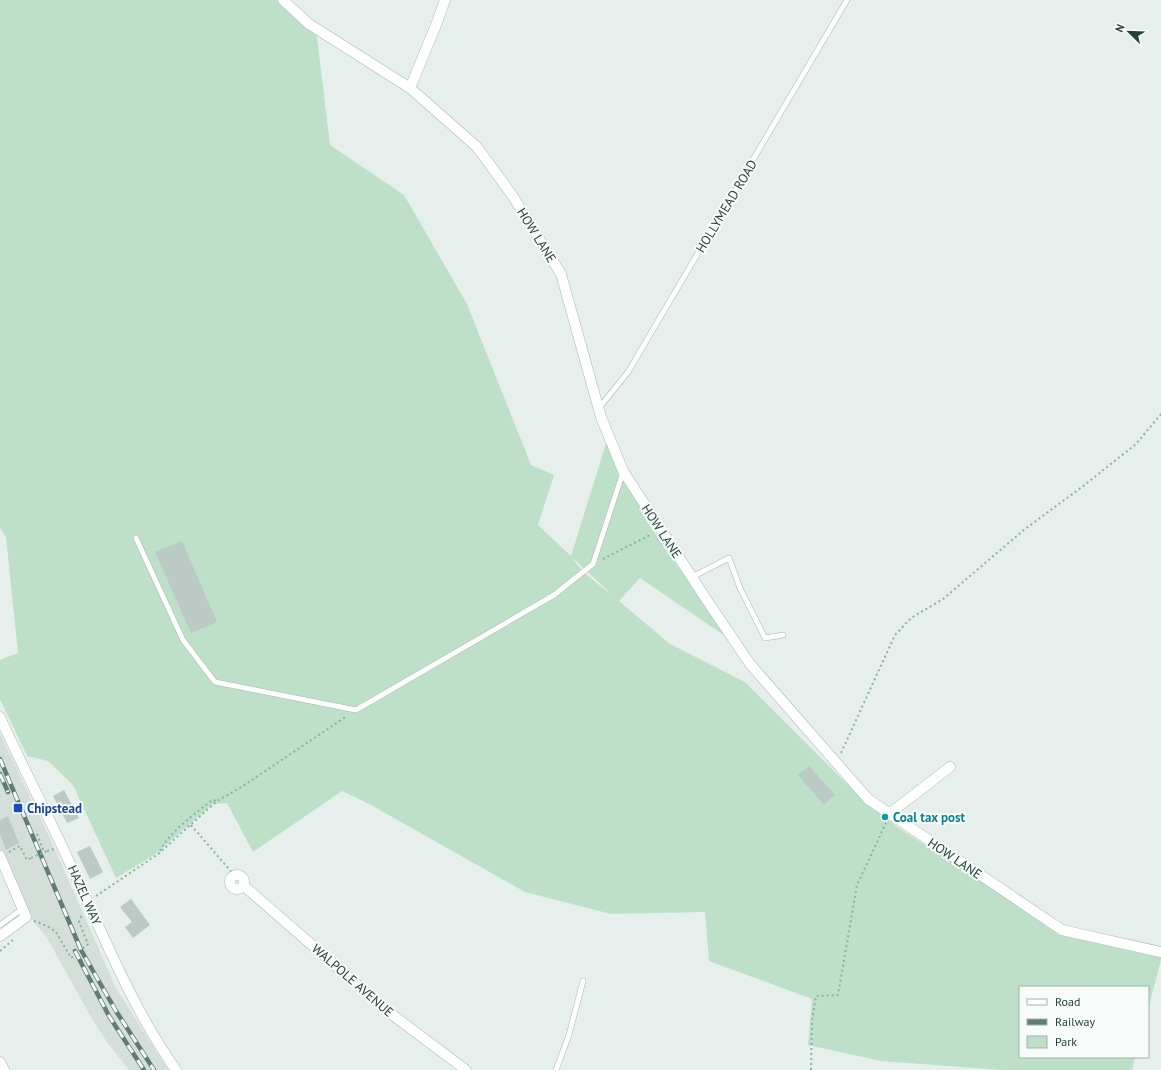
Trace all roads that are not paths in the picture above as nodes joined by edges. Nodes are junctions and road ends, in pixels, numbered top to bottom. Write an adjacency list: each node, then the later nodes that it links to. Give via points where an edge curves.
1 (283, 0): 4 (street, HOW LANE, via 309,24)
2 (445, 0): 4 (street)
3 (847, 0): 5 (lane, HOLLYMEAD ROAD, via 628,372)
4 (410, 88): 5 (street, HOW LANE, via 477,147 512,195 562,274)
5 (599, 408): 6 (street, HOW LANE)
6 (623, 471): 7 (lane, via 593,564 554,595 356,710 215,682 183,640); 8 (street, HOW LANE)
7 (136, 538)
8 (692, 577): 9 (lane, via 729,558 740,588 765,638); 12 (street, HOW LANE, via 750,664 868,799)
9 (783, 635)
10 (0, 717): 22 (street, HAZEL WAY, via 136,1005)
11 (950, 767): 12 (street)
12 (889, 814): 18 (street, HOW LANE, via 1062,930)
13 (0, 856): 15 (street)
14 (234, 875): 23 (street, WALPOLE AVENUE, via 240,875 244,880 244,886 390,1013)
15 (24, 913): 16 (lane); 17 (street)
16 (0, 925)
17 (0, 936)
18 (1161, 952)
19 (583, 981): 24 (lane, via 569,1035)
20 (0, 1062): 21 (street)
21 (4, 1070)
22 (176, 1070)
23 (466, 1070)
24 (556, 1070)

